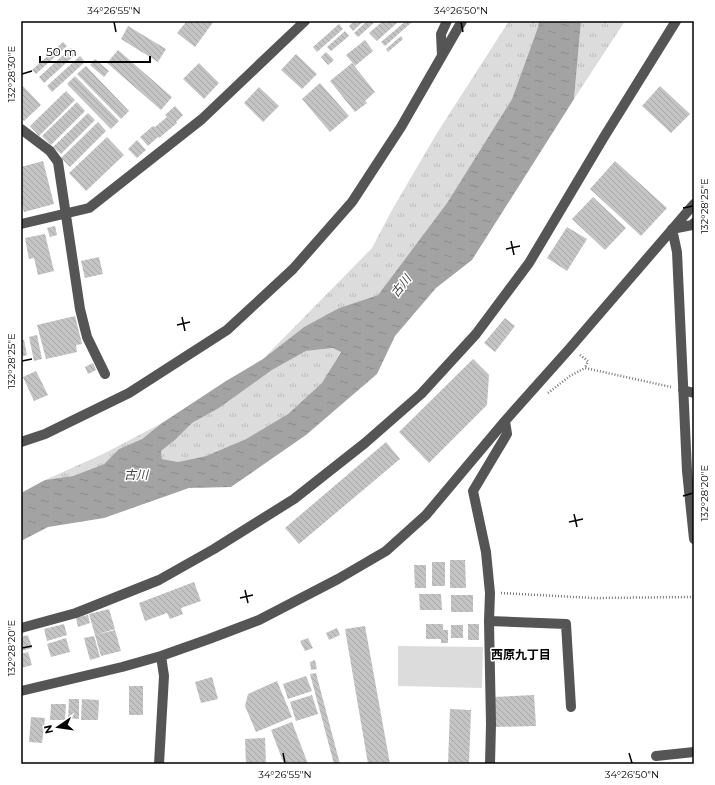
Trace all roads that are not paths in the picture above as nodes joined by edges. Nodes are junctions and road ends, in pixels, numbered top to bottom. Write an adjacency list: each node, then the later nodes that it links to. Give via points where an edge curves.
1 (305, 21): 8 (street, via 202,119 89,208)
2 (447, 21): 5 (street, via 441,34)
3 (462, 21): 5 (street)
4 (676, 21): 19 (street, via 529,263 476,334 421,394 365,443 294,499 214,549 159,580 76,613)
5 (442, 57): 16 (street, via 401,127 352,202 293,269 227,330 129,393 45,434)
6 (21, 129): 8 (street, via 50,151 58,162)
7 (694, 204): 11 (street)
8 (65, 213): 10 (street); 12 (street, via 80,309 87,337)
9 (694, 223): 11 (street)
10 (21, 224)
11 (672, 229): 13 (street, via 677,252); 15 (street)
12 (105, 374)
13 (683, 390): 14 (street); 17 (street)
14 (694, 393)
15 (505, 420): 18 (street, via 507,434 473,491 486,552 490,593); 20 (street, via 426,514 386,551 259,620)
16 (21, 442)
17 (694, 539)
18 (489, 621): 23 (street, via 566,624); 27 (street)
19 (21, 628)
20 (161, 656): 21 (street, via 122,668); 26 (street, via 164,676)
21 (23, 690): 22 (street)
22 (21, 700)
23 (570, 707)
24 (694, 752): 25 (street)
25 (656, 756)
26 (159, 764)
27 (490, 764)

